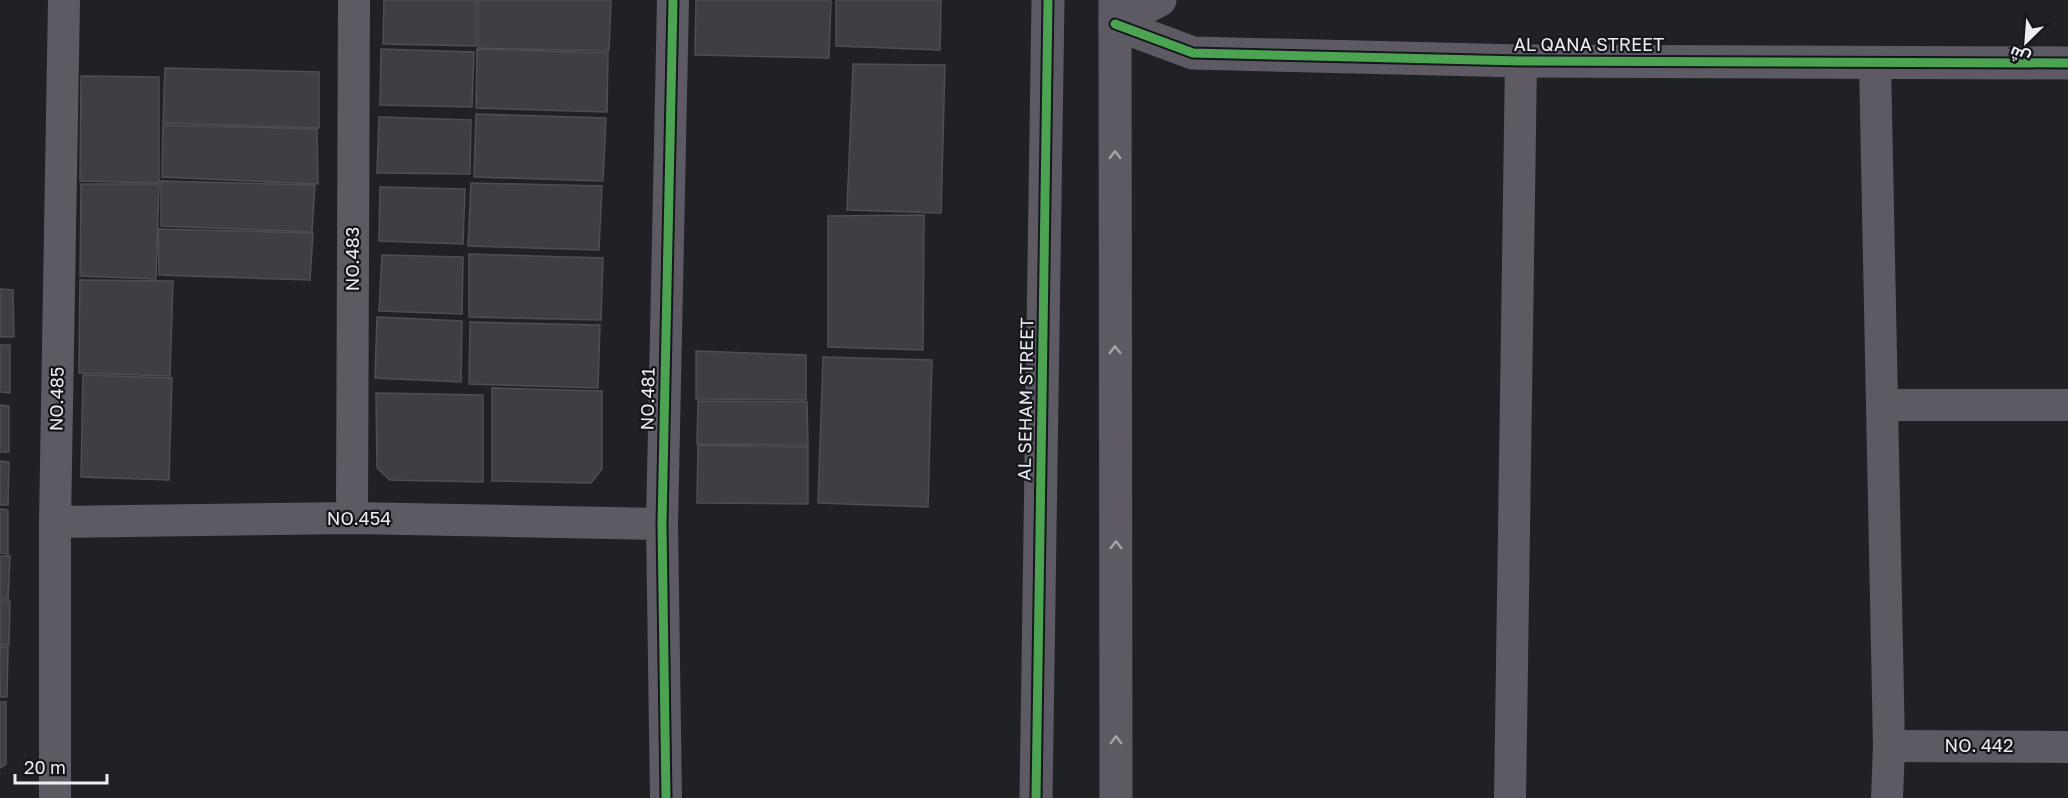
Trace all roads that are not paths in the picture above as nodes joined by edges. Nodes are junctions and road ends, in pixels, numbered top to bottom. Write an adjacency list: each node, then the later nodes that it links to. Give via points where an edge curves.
1 (64, 0): 13 (street, NO.485)
2 (354, 0): 12 (street, NO.483)
3 (673, 0): 14 (street, NO.481)
4 (1048, 0): 19 (street, AL SEHAM STREET)
5 (1160, 0): 6 (street)
6 (1115, 12): 7 (street, AL QANA STREET, via 1193,53); 20 (street, one-way to 6)
7 (1521, 61): 8 (street, AL QANA STREET); 21 (street)
8 (1875, 63): 9 (street, AL QANA STREET); 10 (street)
9 (2068, 63)
10 (1882, 405): 11 (street); 15 (street)
11 (2068, 405)
12 (352, 518): 13 (street, NO.454); 14 (street, NO.454)
13 (55, 522): 17 (street, NO.485)
14 (662, 524): 18 (street, NO.481)
15 (1889, 746): 16 (street, NO. 442); 22 (street)
16 (2068, 747)
17 (55, 798)
18 (666, 798)
19 (1036, 798)
20 (1116, 798)
21 (1510, 798)
22 (1887, 798)

